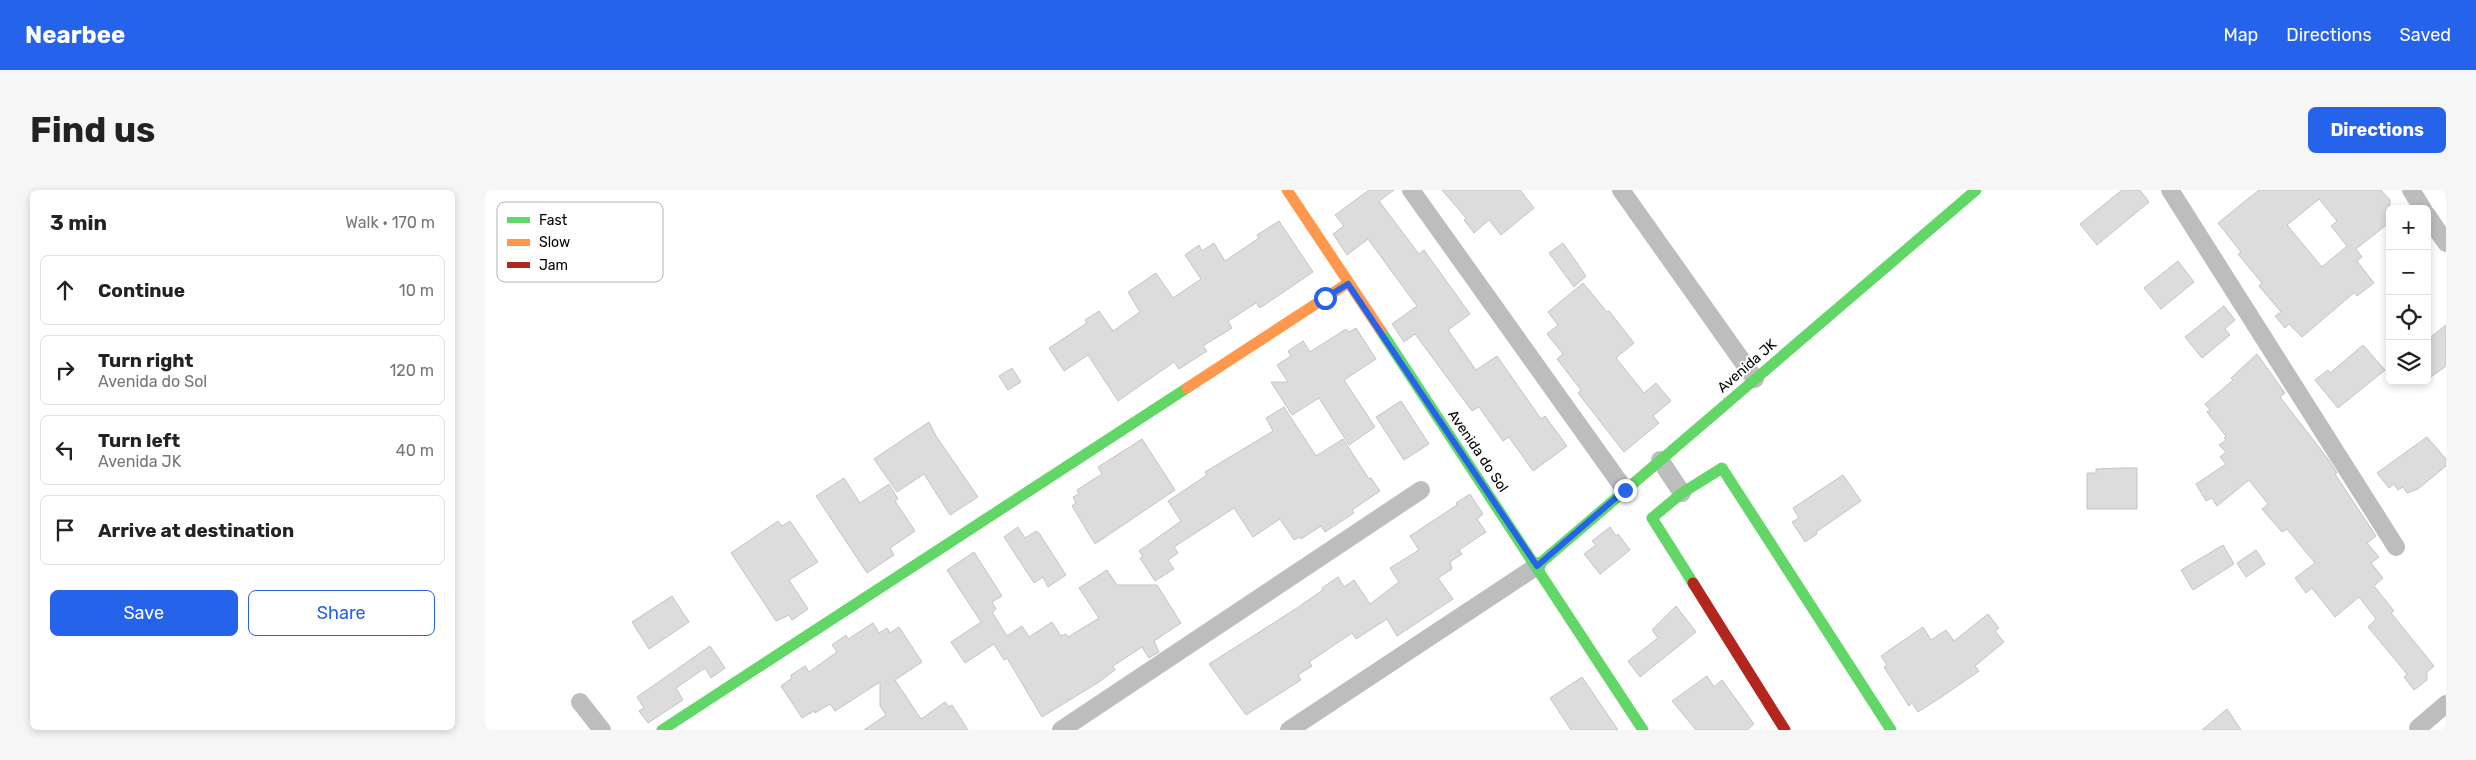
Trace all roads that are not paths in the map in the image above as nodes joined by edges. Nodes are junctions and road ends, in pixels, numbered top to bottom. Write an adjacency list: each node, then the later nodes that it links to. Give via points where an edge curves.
1 (1287, 190): 10 (street, Avenida do Sol)
2 (1411, 190): 14 (street)
3 (1621, 190): 11 (street)
4 (1977, 190): 11 (street, Avenida JK)
5 (2170, 190): 16 (street)
6 (2411, 190): 7 (street)
7 (2420, 205)
8 (2431, 221): 9 (street)
9 (2446, 243)
10 (1348, 284): 17 (street, Avenida do Sol); 22 (street)
11 (1755, 379): 12 (street, Avenida JK)
12 (1660, 460): 14 (street, Avenida JK); 15 (street)
13 (1421, 490): 23 (street)
14 (1625, 490): 17 (street, Avenida JK)
15 (1682, 493): 26 (street, via 1652,518); 27 (street, via 1722,468)
16 (2396, 546)
17 (1537, 566): 24 (street); 25 (street, Avenida do Sol)
18 (580, 702): 21 (street)
19 (2446, 704): 20 (street)
20 (2418, 728)
21 (601, 730)
22 (662, 730)
23 (1061, 730)
24 (1289, 730)
25 (1643, 730)
26 (1785, 730)
27 (1891, 730)

